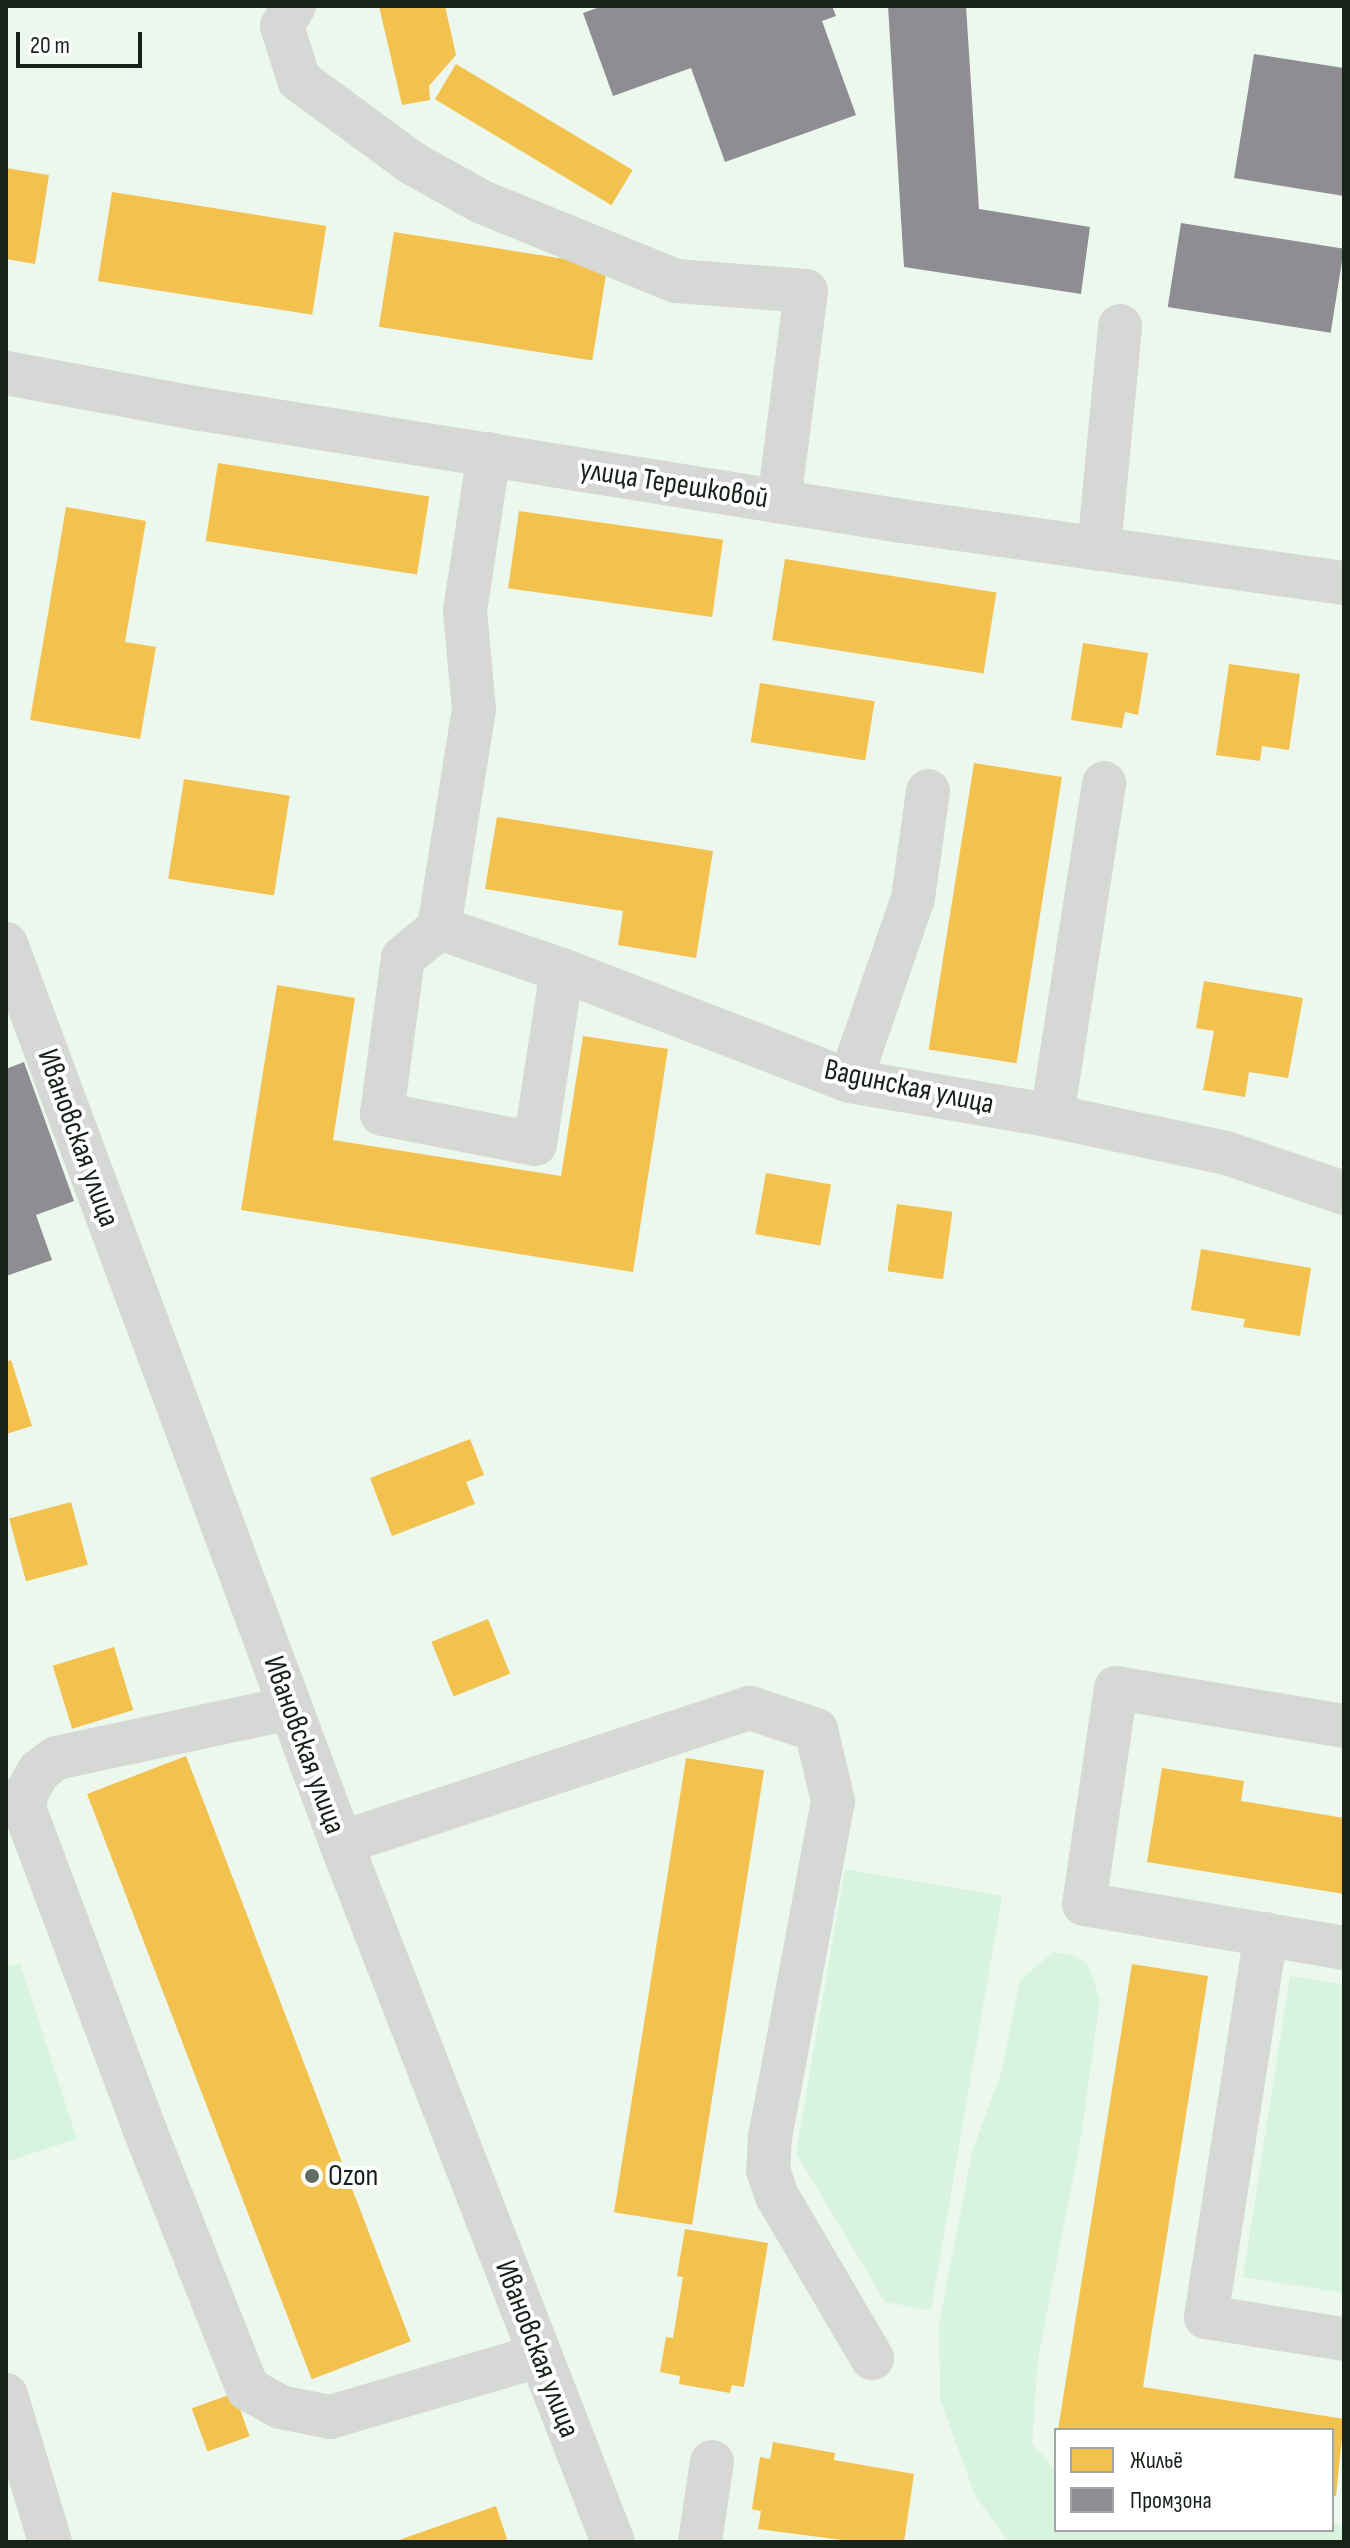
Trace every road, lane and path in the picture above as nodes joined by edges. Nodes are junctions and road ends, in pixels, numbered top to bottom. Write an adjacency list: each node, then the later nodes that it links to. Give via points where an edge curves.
1 (294, 6): 5 (street, via 282,26 299,80 412,163 482,202 676,281 806,291)
2 (1120, 326): 6 (street)
3 (6, 373): 4 (street, улица Терешковой)
4 (489, 454): 5 (street, улица Терешковой); 10 (street, via 465,611 474,709)
5 (779, 501): 6 (street, улица Терешковой)
6 (1099, 549): 7 (street, улица Терешковой)
7 (1344, 583)
8 (1104, 783): 14 (street)
9 (928, 791): 13 (street, via 913,898)
10 (439, 928): 12 (street, Вадинская улица); 12 (street, via 403,958 382,1114 535,1144)
11 (6, 944): 16 (street, Ивановская улица)
12 (562, 970): 13 (street, Вадинская улица)
13 (850, 1081): 14 (street, Вадинская улица)
14 (1052, 1116): 15 (street, Вадинская улица, via 1226,1153)
15 (1344, 1193)
16 (290, 1708): 18 (street, Ивановская улица); 22 (street, via 56,1758 39,1771 27,1792 24,1808 144,2128 248,2389 280,2407 330,2417)
17 (1344, 1726): 19 (street, via 1116,1688 1084,1904)
18 (341, 1843): 22 (street, Ивановская улица); 23 (street, via 750,1708 816,1730 833,1801 768,2170 777,2196)
19 (1266, 1934): 20 (street); 21 (street, via 1206,2317)
20 (1344, 1948)
21 (1344, 2339)
22 (539, 2356): 27 (street, Ивановская улица)
23 (872, 2358)
24 (6, 2395): 26 (street)
25 (712, 2462): 28 (street)
26 (50, 2542)
27 (613, 2542)
28 (700, 2542)

